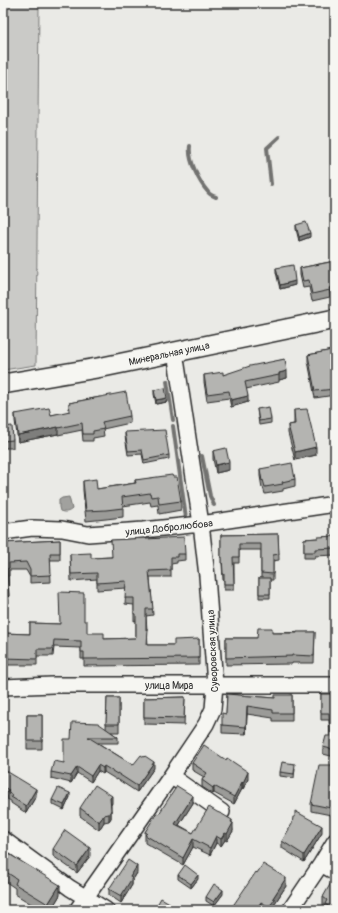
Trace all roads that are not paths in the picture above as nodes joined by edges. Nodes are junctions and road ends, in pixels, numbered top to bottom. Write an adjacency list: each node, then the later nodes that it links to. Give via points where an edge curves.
1 (335, 319): 2 (main road, Минеральная улица)
2 (176, 352): 3 (main road, Минеральная улица); 5 (street, Суворовская улица)
3 (3, 384)
4 (335, 504): 5 (street, улица Добролюбова)
5 (201, 524): 6 (street, улица Добролюбова, via 88,534 62,529 32,528); 7 (street, Суворовская улица)
6 (3, 532)
7 (215, 685): 8 (street, улица Мира); 9 (street, улица Мира); 10 (street, Суворовская улица, via 213,709 206,724)
8 (335, 685)
9 (3, 687)
10 (171, 776): 11 (street); 16 (street, Суворовская улица)
11 (222, 812)
12 (3, 839): 16 (street, via 70,888)
13 (335, 841): 14 (street)
14 (321, 864): 15 (street); 18 (street)
15 (335, 872)
16 (82, 904): 17 (street)
17 (106, 910)
18 (290, 910)

